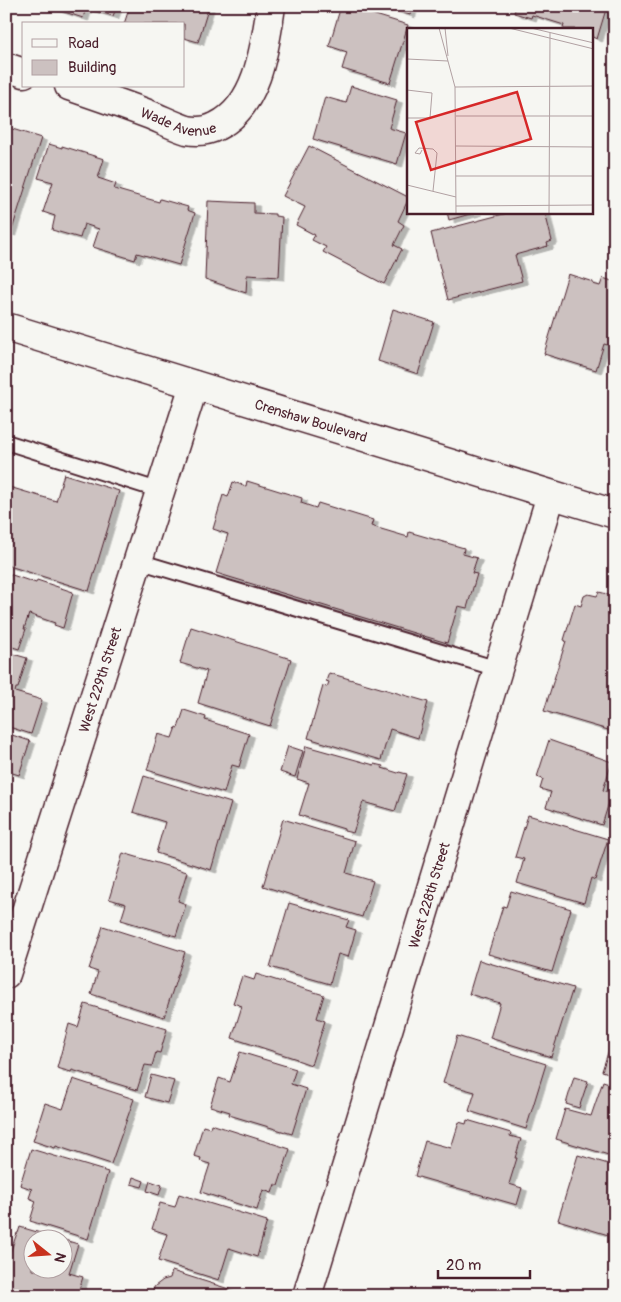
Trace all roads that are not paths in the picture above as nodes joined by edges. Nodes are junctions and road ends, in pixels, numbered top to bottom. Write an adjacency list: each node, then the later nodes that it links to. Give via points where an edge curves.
1 (271, 6): 4 (street, Wade Avenue, via 255,81 242,105 226,122 208,130 188,130)
2 (6, 67): 3 (street)
3 (22, 71)
4 (75, 88)
5 (6, 327): 6 (street, Crenshaw Boulevard)
6 (194, 385): 8 (street, West 229th Street); 9 (street, Crenshaw Boulevard)
7 (6, 442): 8 (lane)
8 (161, 491): 11 (street, West 229th Street)
9 (551, 495): 10 (street, Crenshaw Boulevard); 12 (street, West 228th Street)
10 (615, 514)
11 (138, 561): 12 (lane); 13 (street, West 229th Street)
12 (498, 669): 14 (street, West 228th Street)
13 (6, 974)
14 (307, 1296)

